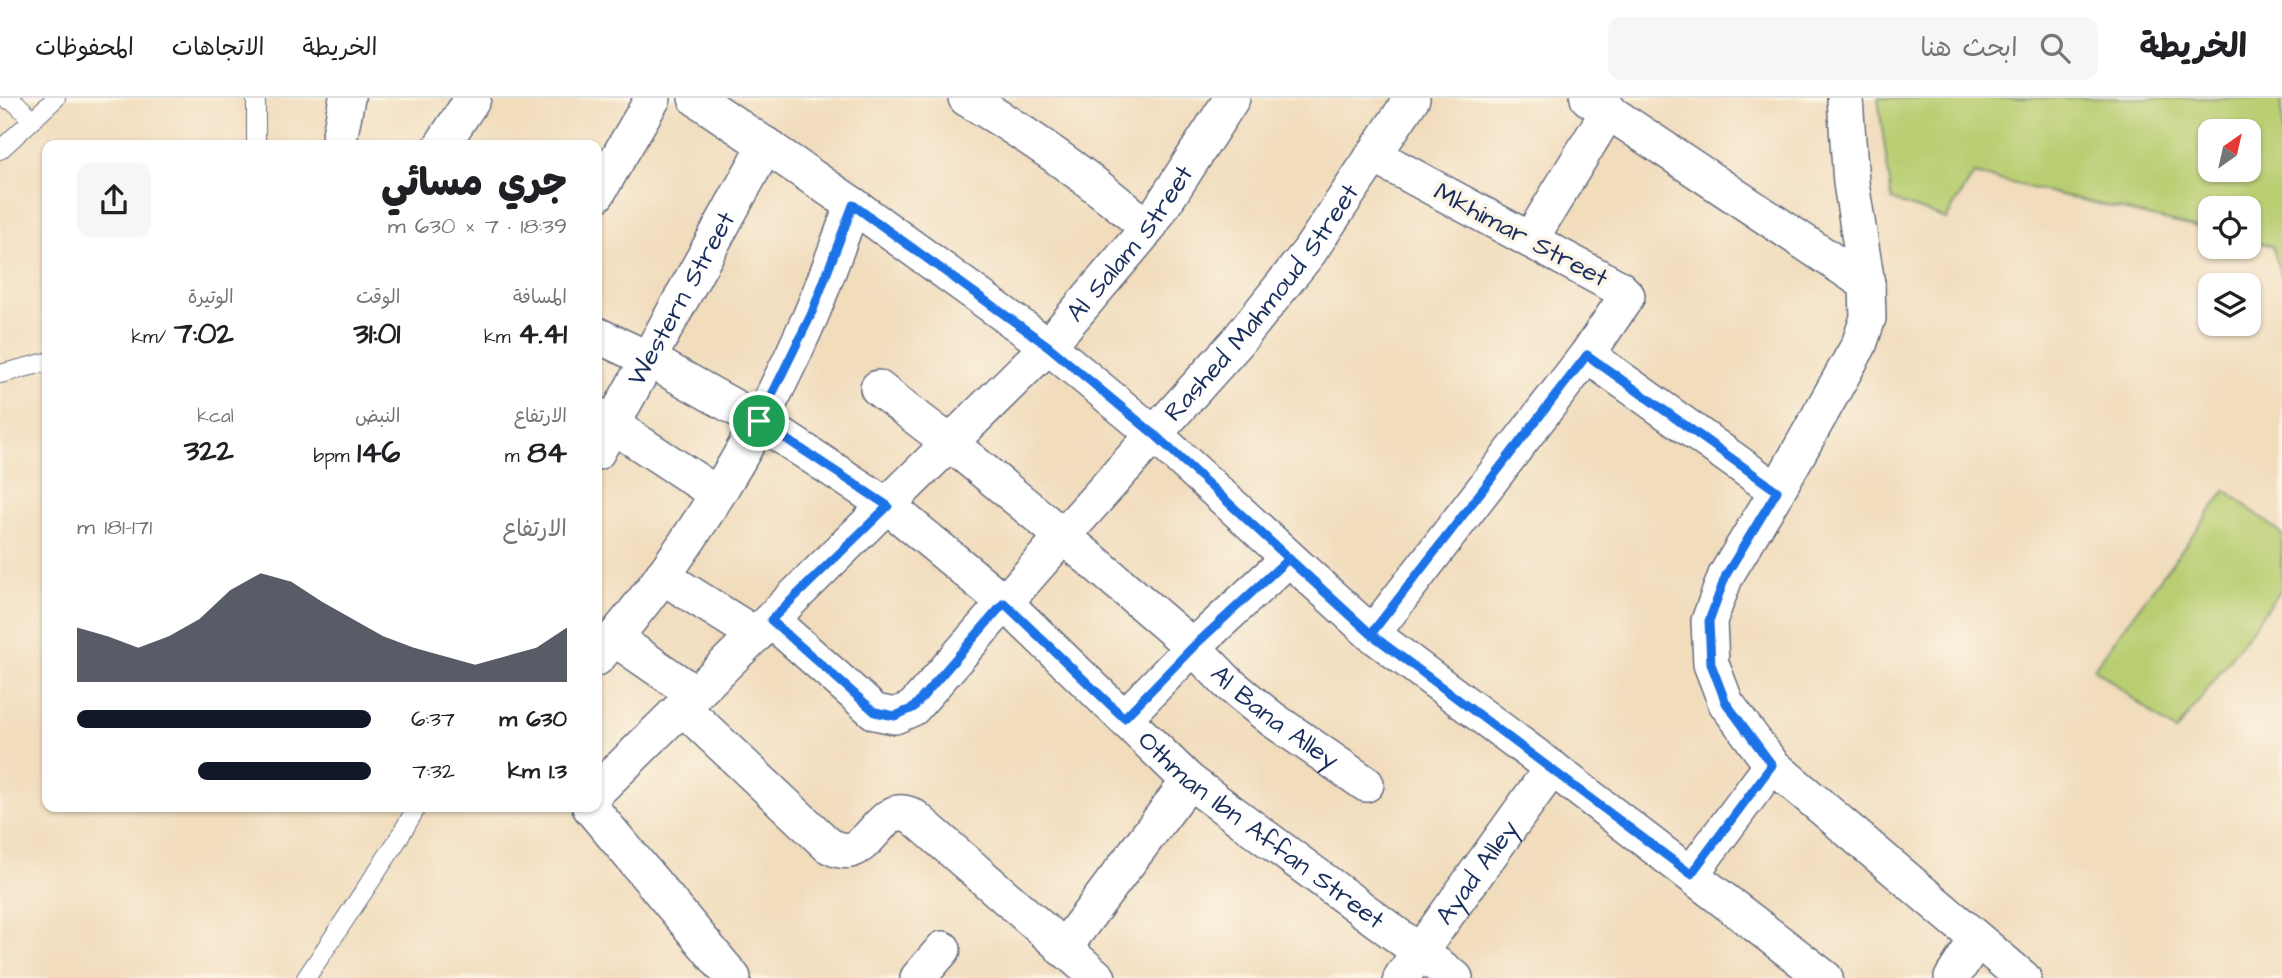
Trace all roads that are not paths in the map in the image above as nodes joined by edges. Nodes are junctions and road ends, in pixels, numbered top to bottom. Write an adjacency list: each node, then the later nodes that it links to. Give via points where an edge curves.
1 (4, 98): 13 (lane)
2 (56, 98): 13 (lane)
3 (256, 98): 14 (lane)
4 (347, 98): 15 (street)
5 (473, 98): 16 (street)
6 (653, 98): 20 (street)
7 (696, 98): 17 (street)
8 (965, 98): 22 (street, via 1116,200)
9 (1233, 98): 22 (street, Al Salam Street)
10 (1412, 98): 19 (street, Rashed Mahmoud Street)
11 (1845, 98): 24 (street, via 1851,183)
12 (1599, 104): 23 (street); 24 (street)
13 (32, 120): 18 (lane)
14 (256, 140)
15 (339, 140)
16 (445, 140)
17 (765, 145): 21 (street); 28 (street, Western Street)
18 (0, 150)
19 (1373, 155): 23 (street, Mkhimar Street); 35 (street, Rashed Mahmoud Street, via 1309,252)
20 (602, 185)
21 (853, 205): 26 (street); 32 (street, via 811,315)
22 (1147, 228): 26 (street, Al Salam Street)
23 (1530, 240): 27 (street, Mkhimar Street, via 1624,291 1626,300)
24 (1867, 284): 37 (street, via 1868,318 1859,345)
25 (602, 337): 28 (street, Othman Ibn Affan Street)
26 (1048, 346): 35 (street); 36 (street, Al Salam Street)
27 (1587, 355): 37 (street); 45 (street, Mkhimar Street)
28 (648, 359): 32 (street, Othman Ibn Affan Street); 33 (street, Western Street)
29 (42, 363): 30 (lane)
30 (0, 374)
31 (878, 388): 36 (street, Al Bana Alley)
32 (759, 421): 38 (street); 39 (street, Othman Ibn Affan Street)
33 (602, 428)
34 (602, 431): 38 (street)
35 (1155, 435): 40 (street, Rashed Mahmoud Street); 41 (street)
36 (951, 444): 39 (street, Al Salam Street); 40 (street, Al Bana Alley)
37 (1777, 491): 50 (street, via 1726,575 1709,621 1711,664 1726,703)
38 (717, 494): 42 (street)
39 (888, 506): 43 (street, Othman Ibn Affan Street); 44 (street, Al Salam Street)
40 (1063, 536): 43 (street, Rashed Mahmoud Street); 46 (street, Al Bana Alley)
41 (1288, 559): 45 (street); 46 (street)
42 (662, 576): 44 (street, Rashed Mahmoud Street); 47 (street)
43 (1004, 603): 44 (street, Rashed Mahmoud Street, via 913,708 895,716 875,712); 49 (street, Othman Ibn Affan Street)
44 (763, 628): 48 (street, Al Salam Street)
45 (1371, 634): 51 (street)
46 (1193, 647): 49 (street); 53 (street, Al Bana Alley, via 1272,719)
47 (606, 648): 48 (street)
48 (689, 701): 54 (street, Al Salam Street); 60 (street, via 828,845 840,852 850,851 888,817 905,812)
49 (1124, 718): 52 (street, Othman Ibn Affan Street)
50 (1772, 765): 57 (street); 58 (street)
51 (1552, 768): 57 (street); 61 (street, Ayad Alley)
52 (1189, 781): 60 (street); 61 (street, Othman Ibn Affan Street)
53 (1366, 783)
54 (602, 786)
55 (414, 812): 62 (lane)
56 (594, 812): 63 (street)
57 (1691, 874): 67 (street)
58 (1976, 940): 68 (street); 69 (street)
59 (943, 948): 64 (street)
60 (1063, 949): 65 (street)
61 (1410, 965): 66 (street, Othman Ibn Affan Street)
62 (306, 978)
63 (733, 978)
64 (918, 978)
65 (1098, 978)
66 (1455, 978)
67 (1825, 978)
68 (1952, 978)
69 (2023, 978)

